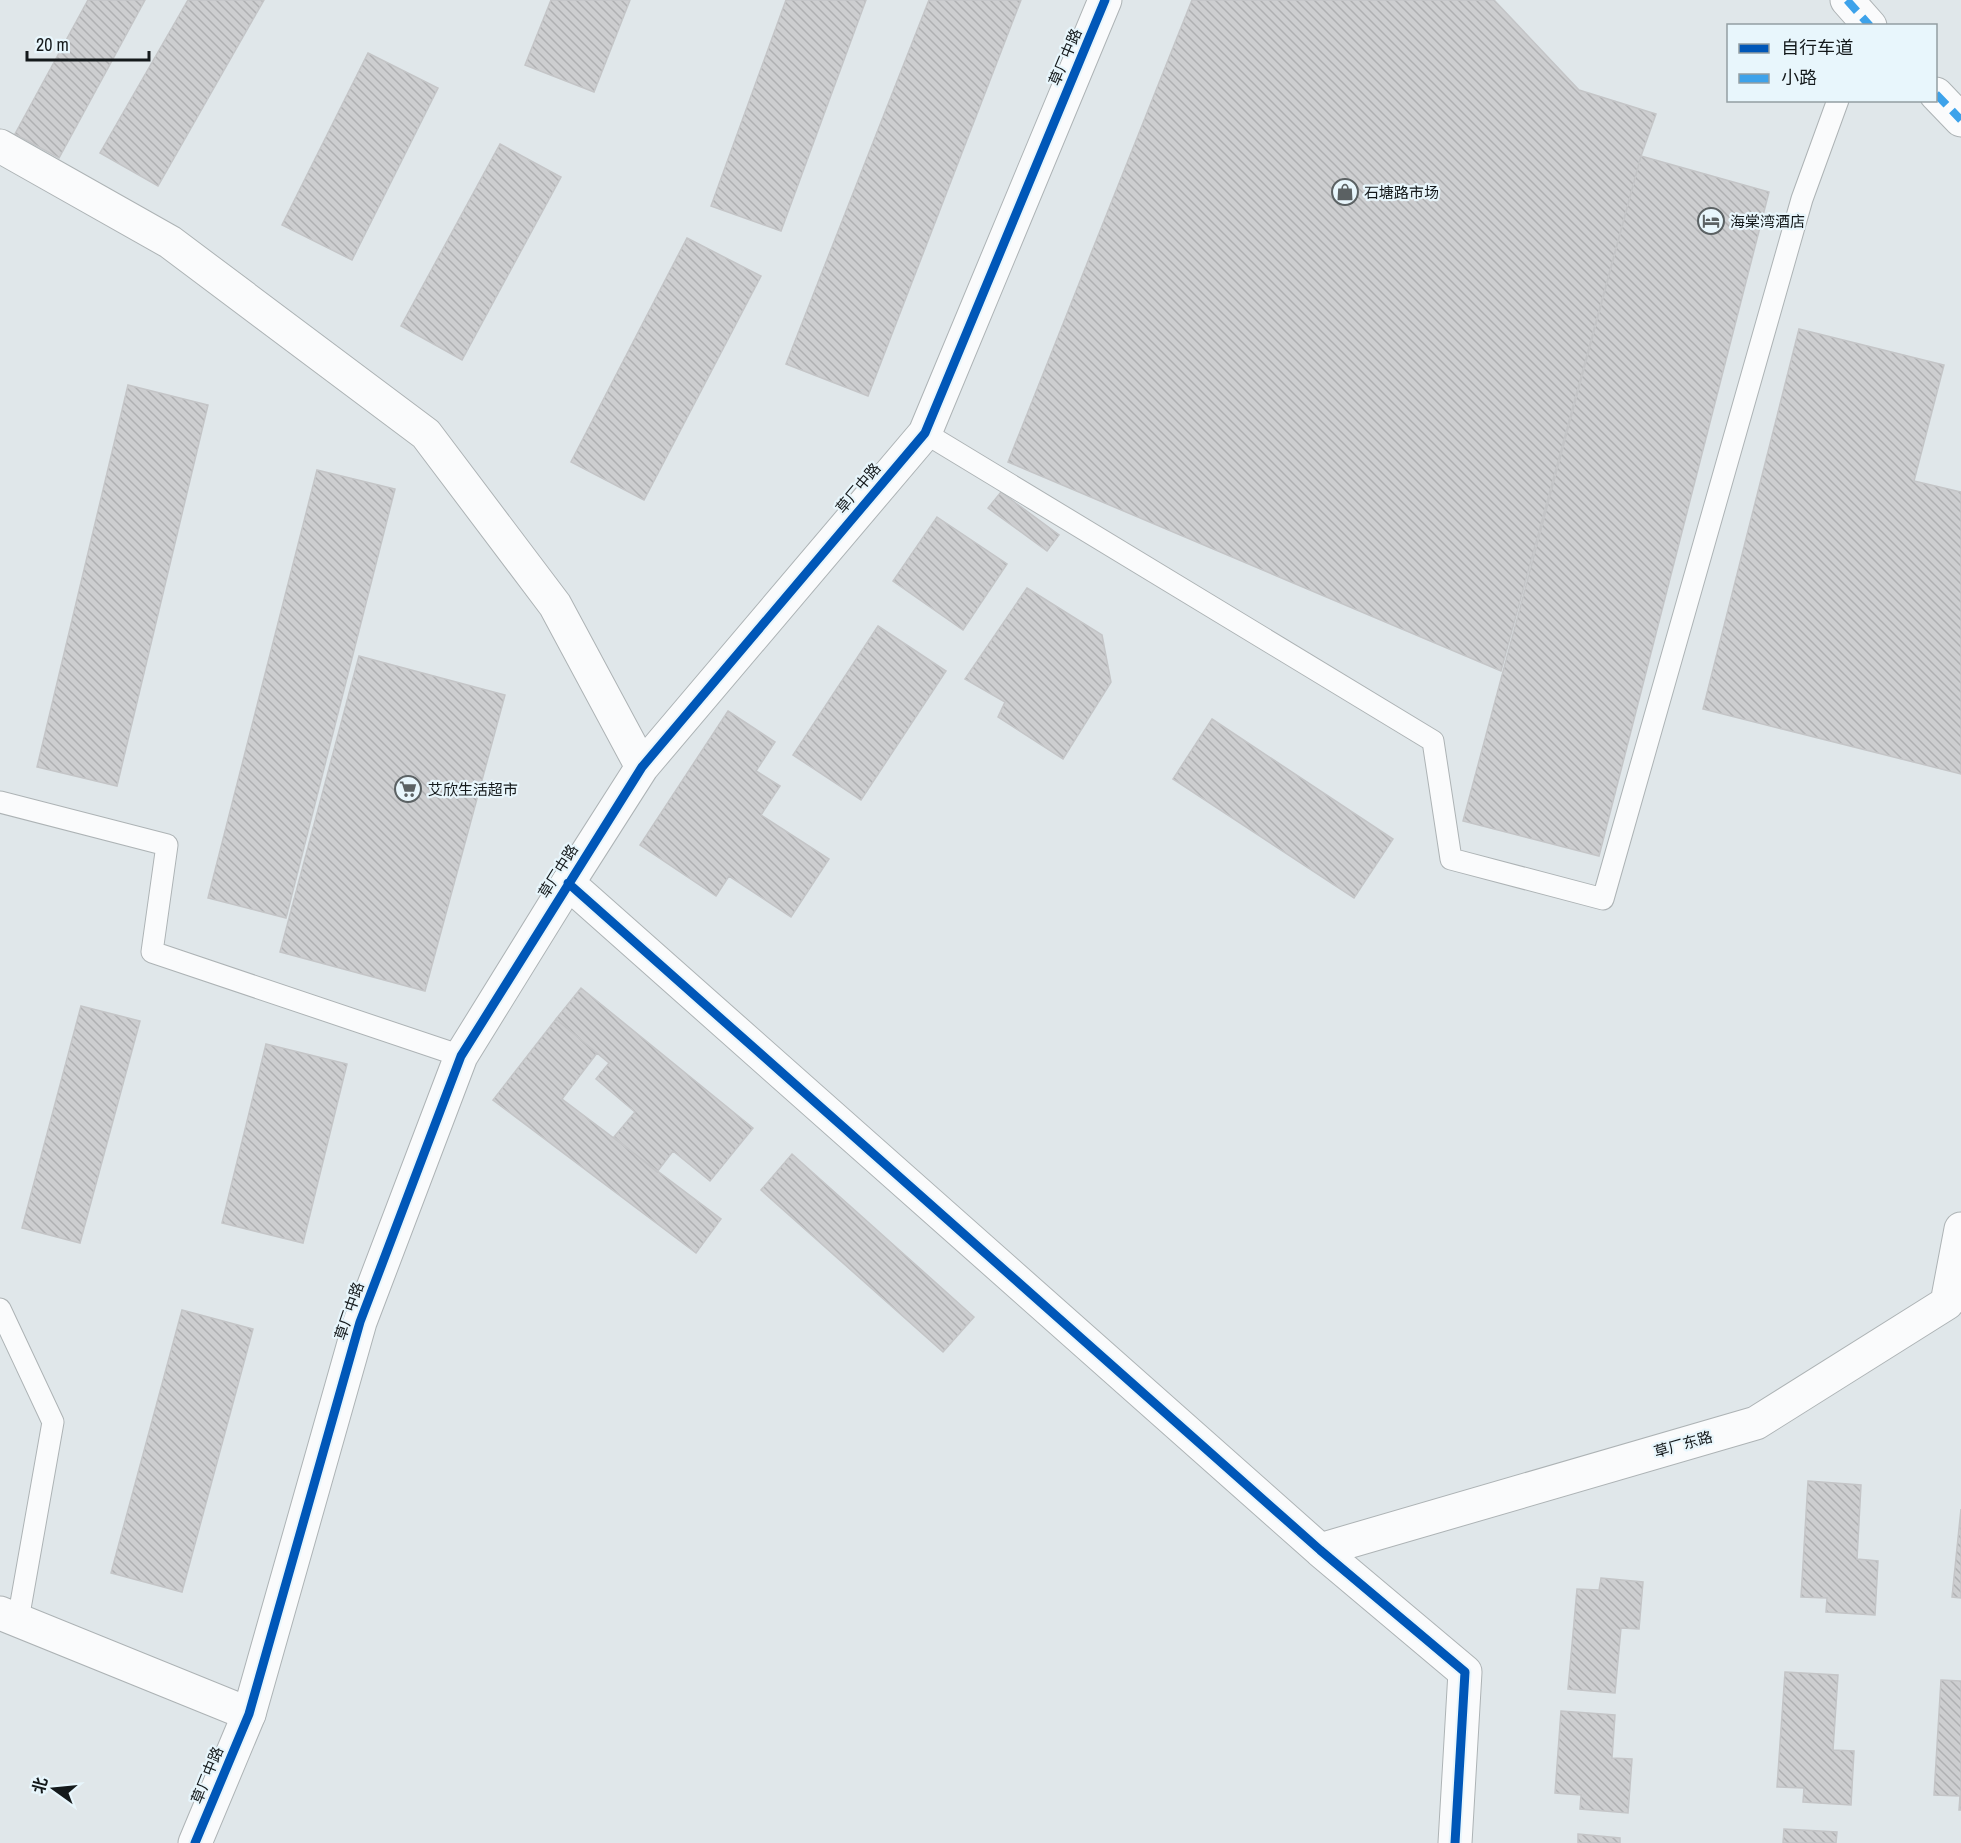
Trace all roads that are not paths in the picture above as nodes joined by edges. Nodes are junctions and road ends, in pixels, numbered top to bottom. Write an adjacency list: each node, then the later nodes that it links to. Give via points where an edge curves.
1 (1105, 0): 6 (street, 草厂中路)
2 (1937, 96): 4 (street)
3 (1837, 102): 6 (lane, via 1802,199 1603,898 1450,859 1432,741)
4 (1961, 120)
5 (0, 146): 7 (street, via 170,242 426,434 555,605)
6 (925, 433): 7 (street, 草厂中路)
7 (642, 767): 9 (street, 草厂中路)
8 (0, 802): 10 (lane, via 167,845 152,952)
9 (568, 883): 10 (street, 草厂中路); 13 (street)
10 (461, 1056): 15 (street, 草厂中路, via 360,1322)
11 (1961, 1229): 13 (street, 草厂东路, via 1947,1304 1756,1423)
12 (0, 1309): 14 (lane, via 53,1422)
13 (1320, 1550): 17 (street, via 1465,1672)
14 (9, 1616): 15 (street)
15 (249, 1714): 16 (street, 草厂中路)
16 (195, 1843)
17 (1455, 1843)

